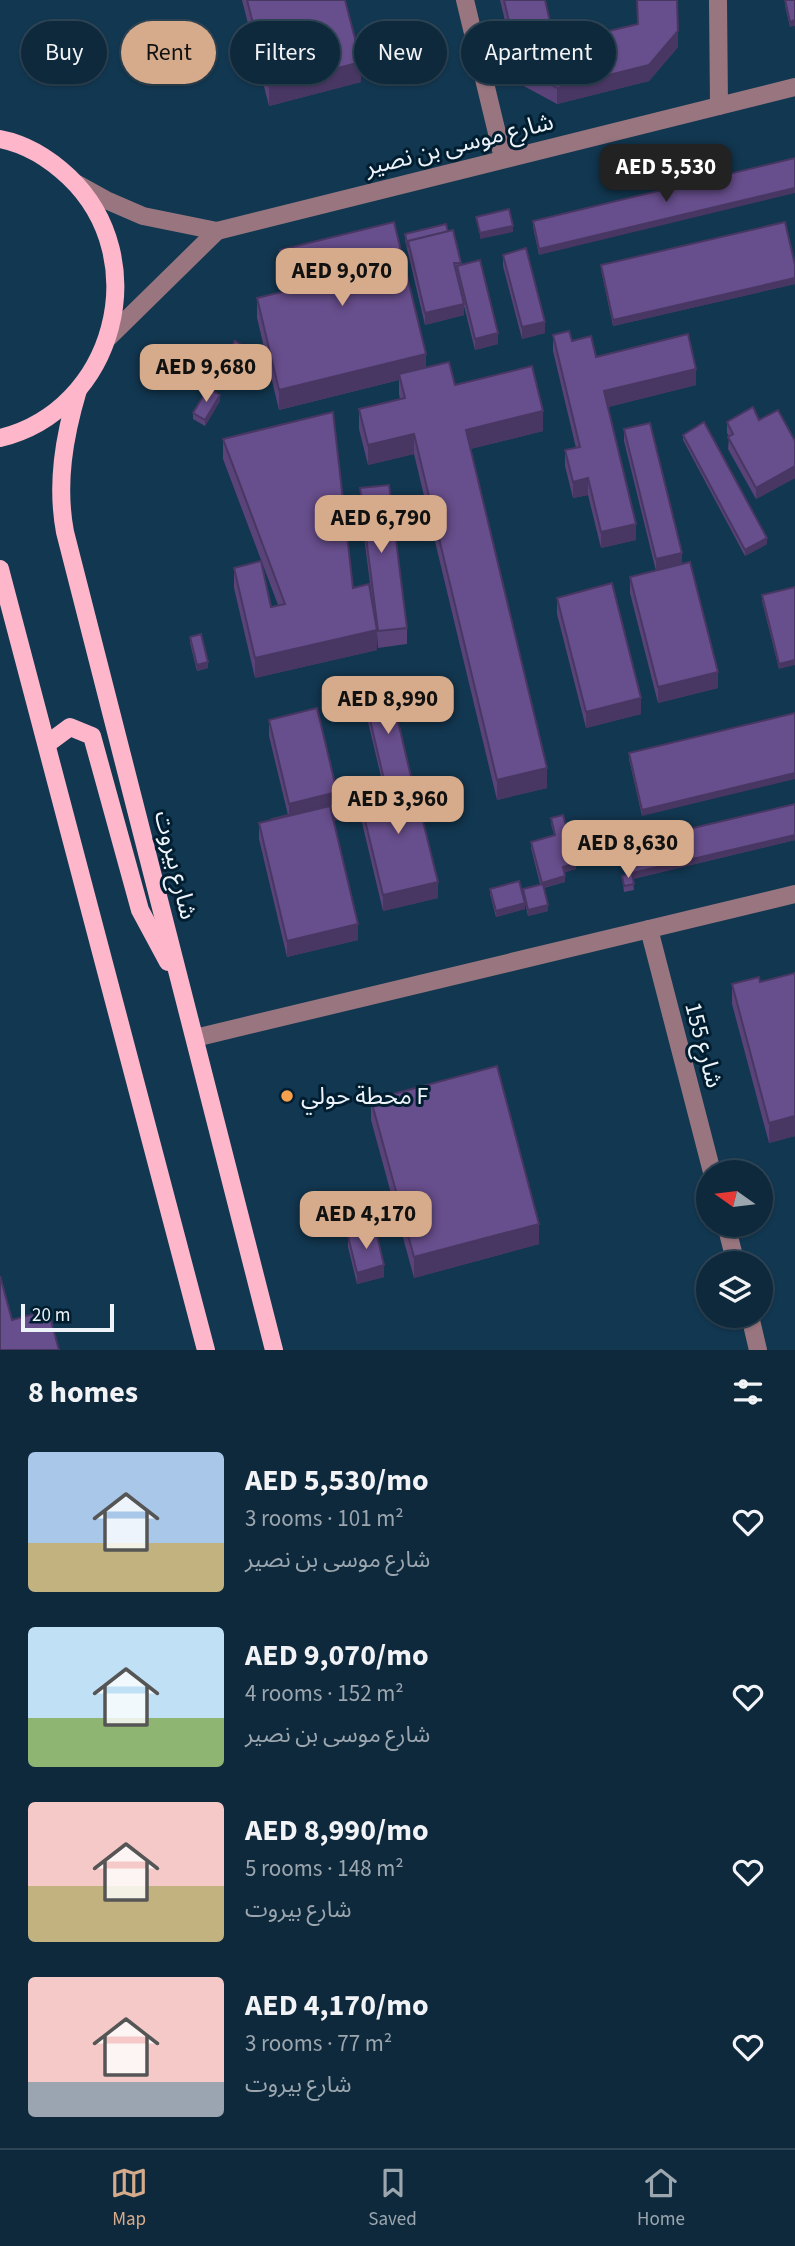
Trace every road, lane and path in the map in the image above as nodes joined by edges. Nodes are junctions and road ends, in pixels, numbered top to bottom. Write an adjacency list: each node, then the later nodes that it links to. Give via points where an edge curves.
1 (465, 0): 6 (street)
2 (718, 0): 4 (street)
3 (795, 87): 4 (street, شارع موسى بن نصير)
4 (719, 106): 6 (street, شارع موسى بن نصير)
5 (4, 137): 7 (main road, via 57,166)
6 (503, 158): 8 (street, شارع موسى بن نصير)
7 (76, 184): 8 (street, شارع موسى بن نصير, via 143,216); 9 (main road, via 93,206 113,257 115,311)
8 (217, 230): 9 (street)
9 (108, 338): 10 (main road)
10 (78, 390): 11 (main road, via 36,424); 16 (main road, شارع بيروت, via 63,454 62,515)
11 (0, 438)
12 (0, 569): 13 (main road)
13 (47, 744): 16 (main road, via 70,727 92,736 140,910); 21 (main road)
14 (795, 894): 15 (street)
15 (649, 929): 17 (street); 18 (street, شارع 155)
16 (181, 987): 17 (main road, شارع بيروت)
17 (195, 1038): 20 (main road, شارع بيروت)
18 (709, 1160)
19 (753, 1328): 22 (street)
20 (269, 1347)
21 (206, 1350)
22 (758, 1350)

